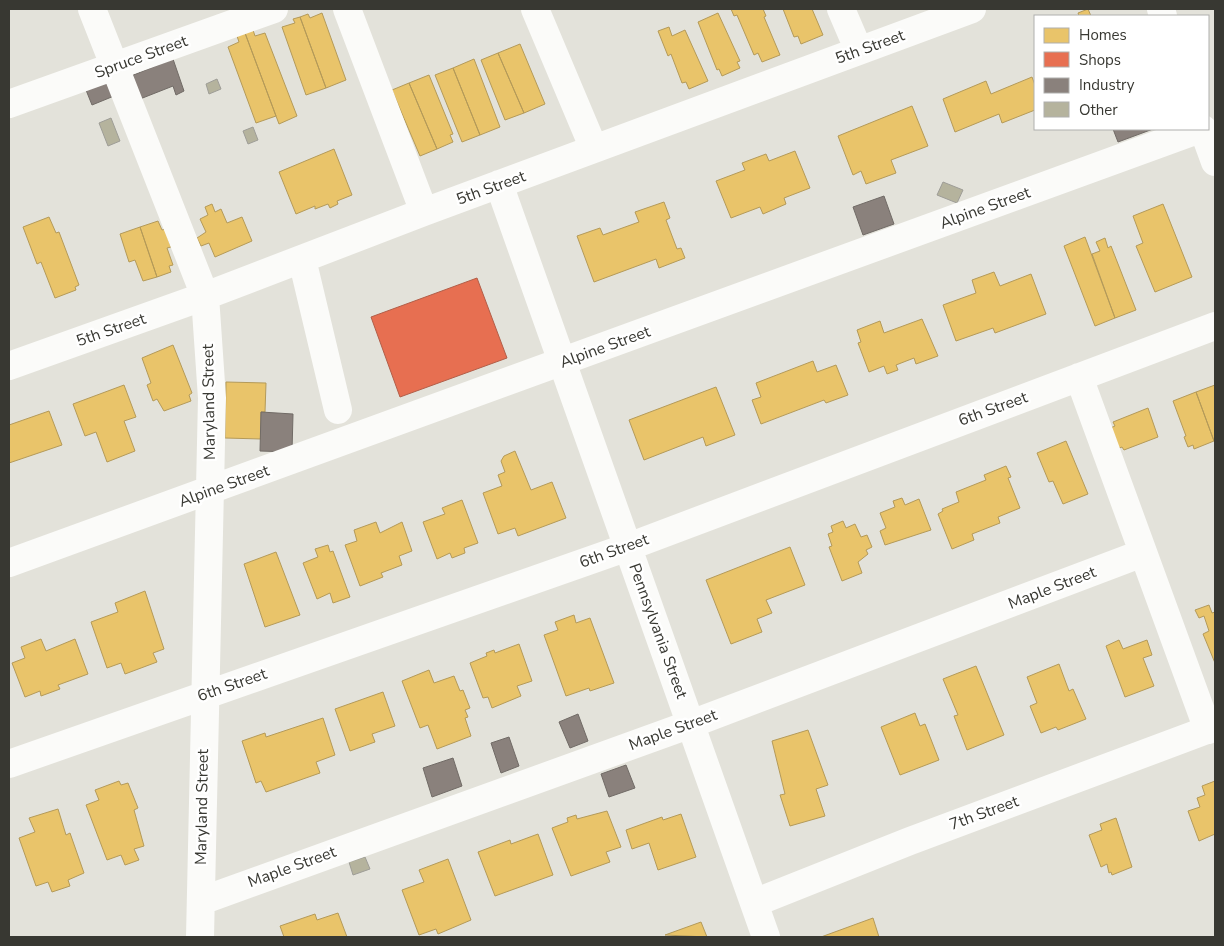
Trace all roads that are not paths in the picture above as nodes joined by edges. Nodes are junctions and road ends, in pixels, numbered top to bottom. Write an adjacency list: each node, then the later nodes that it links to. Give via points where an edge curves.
1 (92, 9): 8 (street, Maryland Street)
2 (274, 9): 8 (street, Spruce Street)
3 (347, 9): 15 (street)
4 (535, 9): 12 (street)
5 (841, 9): 7 (street)
6 (972, 9): 7 (street, 5th Street)
7 (859, 51): 12 (street, 5th Street)
8 (116, 66): 9 (street, Spruce Street); 17 (street, Maryland Street)
9 (9, 104)
10 (1199, 130): 19 (street, Alpine Street)
11 (1202, 130): 13 (street)
12 (594, 149): 14 (street, 5th Street)
13 (1215, 162)
14 (499, 184): 15 (street, 5th Street); 19 (street, Pennsylvania Street)
15 (424, 212): 16 (street, 5th Street)
16 (302, 259): 17 (street, 5th Street); 22 (street)
17 (205, 296): 20 (street, 5th Street); 23 (street, Maryland Street, via 212,398)
18 (1215, 326): 21 (street, 6th Street)
19 (562, 363): 23 (street, Alpine Street); 24 (street, Pennsylvania Street)
20 (9, 366)
21 (1078, 377): 24 (street, 6th Street); 25 (street)
22 (338, 410)
23 (210, 491): 26 (street, Alpine Street); 27 (street, Maryland Street)
24 (628, 547): 27 (street, 6th Street); 28 (street, Pennsylvania Street)
25 (1143, 553): 28 (street, Maple Street); 29 (street)
26 (9, 563)
27 (204, 695): 30 (street, 6th Street); 31 (street, Maryland Street)
28 (691, 724): 31 (street, Maple Street); 32 (street, Pennsylvania Street)
29 (1212, 728): 32 (street, 7th Street)
30 (9, 764)
31 (200, 901): 33 (street, Maryland Street)
32 (754, 903): 34 (street, Pennsylvania Street)
33 (200, 937)
34 (766, 937)

